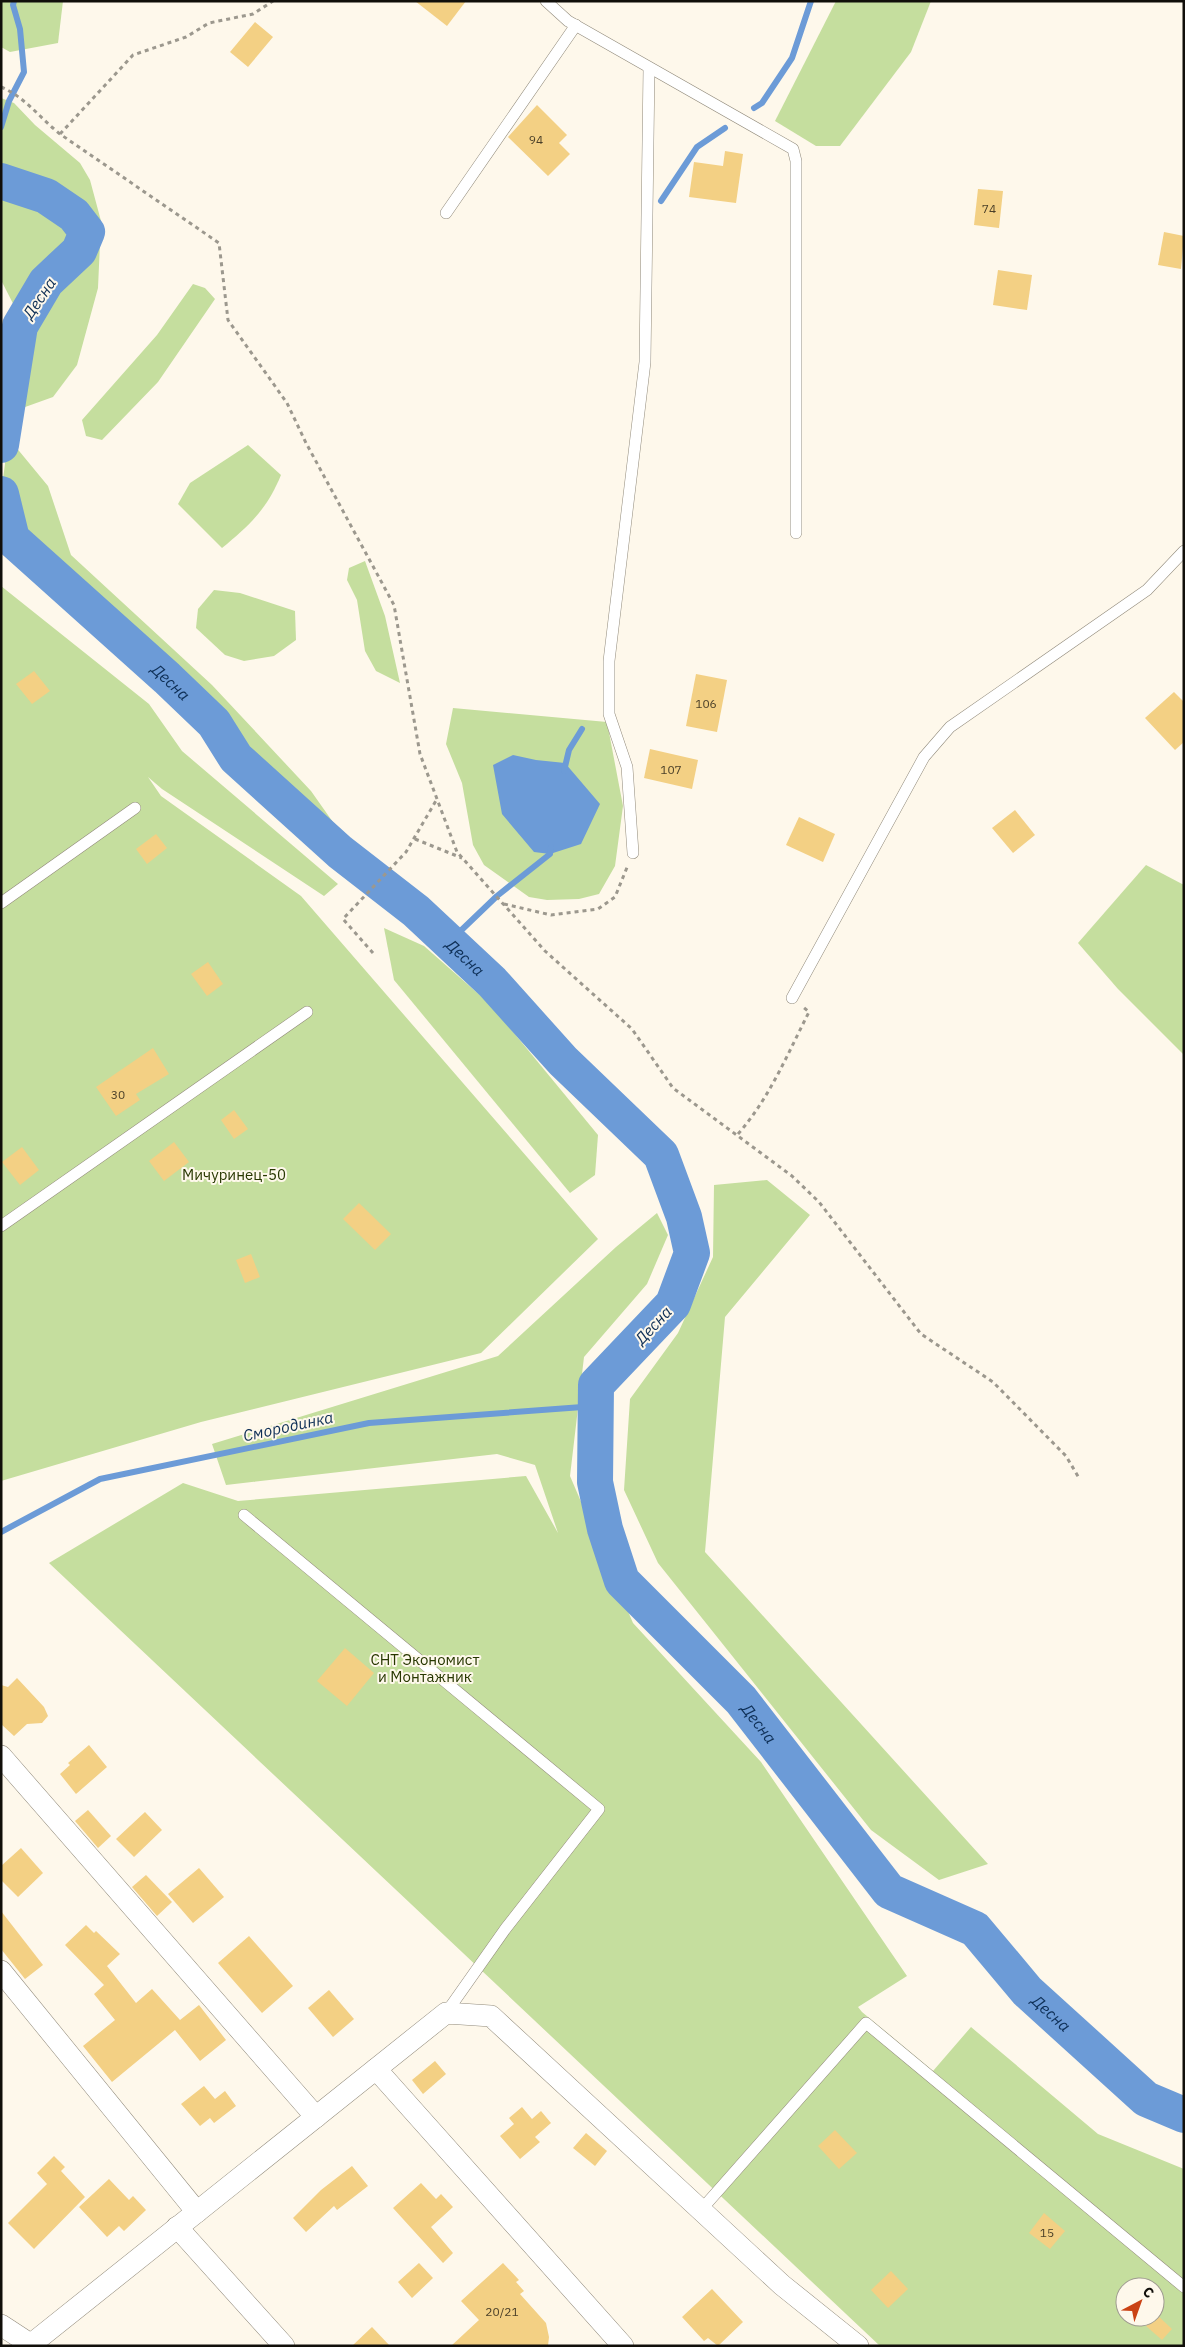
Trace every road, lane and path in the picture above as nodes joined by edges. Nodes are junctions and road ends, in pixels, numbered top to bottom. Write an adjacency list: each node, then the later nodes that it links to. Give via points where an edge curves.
1 (273, 1): 6 (path, via 254,14 209,23 186,37 133,55)
2 (546, 1): 3 (lane)
3 (576, 25): 4 (lane); 7 (lane)
4 (649, 68): 8 (lane, via 793,149 796,161); 13 (lane, via 645,362 610,661 609,714 627,767)
5 (1, 87): 6 (path, via 24,100)
6 (60, 134): 10 (path, via 219,243 228,320 287,403 394,605 420,754)
7 (446, 213)
8 (796, 533)
9 (1184, 551): 18 (lane, via 1147,590 950,727 924,757)
10 (437, 798): 12 (path); 14 (path)
11 (135, 808): 15 (lane)
12 (416, 839): 14 (path); 17 (path, via 343,919)
13 (633, 853): 16 (path, via 615,897 598,909 551,915)
14 (462, 858): 16 (path)
15 (1, 903)
16 (504, 904): 20 (path, via 545,951 632,1029 673,1088)
17 (374, 953)
18 (792, 998): 20 (path, via 809,1012 748,1123)
19 (307, 1012): 21 (lane)
20 (738, 1134): 22 (path, via 792,1176 819,1202 921,1334 993,1382 1066,1456)
21 (1, 1226)
22 (1079, 1478)
23 (244, 1515): 26 (lane, via 600,1810 506,1928)
24 (1, 1756): 28 (street)
25 (1, 1971): 30 (street)
26 (446, 2013): 27 (street); 29 (street, via 491,2016)
27 (376, 2069): 28 (street); 36 (street)
28 (316, 2117): 30 (street)
29 (701, 2210): 32 (lane, via 866,2024); 37 (street, via 782,2285)
30 (196, 2212): 31 (street)
31 (176, 2227): 34 (street); 35 (street)
32 (1184, 2287)
33 (1, 2325): 34 (street)
34 (29, 2345)
35 (284, 2346)
36 (623, 2346)
37 (858, 2346)

